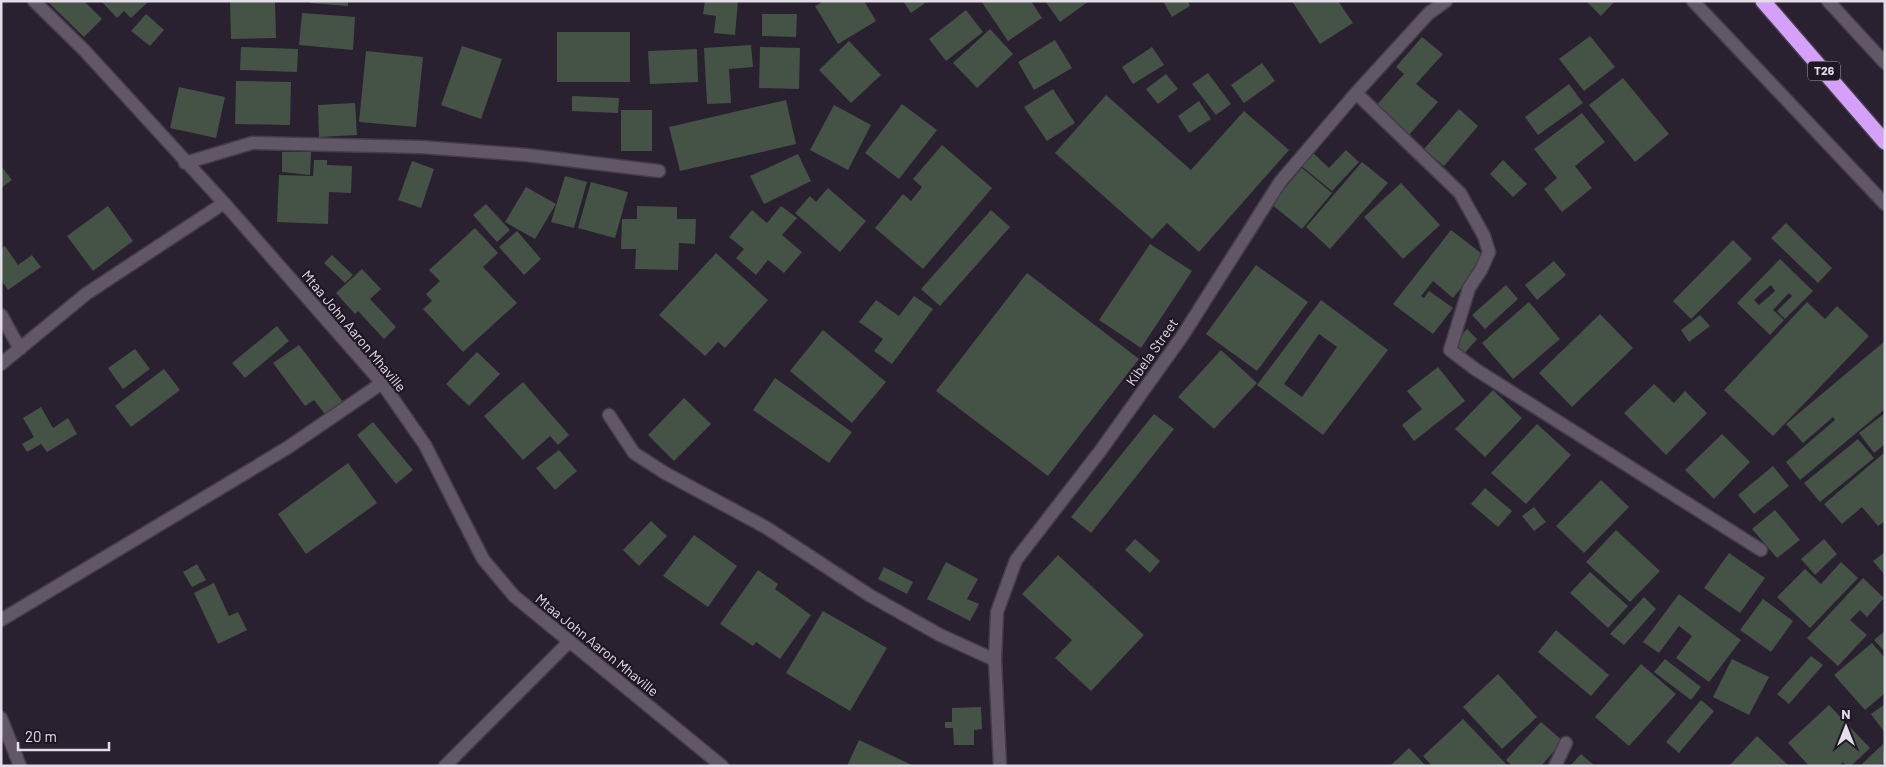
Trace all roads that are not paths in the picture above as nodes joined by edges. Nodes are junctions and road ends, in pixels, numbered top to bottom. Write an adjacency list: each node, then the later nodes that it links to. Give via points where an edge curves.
1 (34, 1): 9 (street, Mtaa John Aaron Mhaville, via 84,50)
2 (1446, 1): 7 (street, Kibela Street)
3 (1693, 1): 12 (street)
4 (1763, 1): 8 (highway, T26)
5 (1828, 1): 6 (street)
6 (1885, 64)
7 (1356, 93): 18 (street, via 1460,193 1484,236 1489,252 1469,288 1450,350); 21 (street, Kibela Street, via 1280,182 1183,335 1101,450 1016,560 997,612)
8 (1885, 142)
9 (185, 163): 10 (street, via 252,143 526,154); 11 (street, Mtaa John Aaron Mhaville)
10 (659, 171)
11 (224, 203): 14 (street, via 86,294); 16 (street, Mtaa John Aaron Mhaville)
12 (1885, 204)
13 (1, 315): 14 (street)
14 (20, 349): 15 (street)
15 (1, 364)
16 (382, 383): 19 (street, via 287,448); 20 (street, Mtaa John Aaron Mhaville, via 425,445 483,560 514,596)
17 (609, 415): 21 (street, via 634,453 767,528 869,595 940,635)
18 (1760, 550)
19 (1, 620)
20 (570, 641): 25 (street); 26 (street, Mtaa John Aaron Mhaville)
21 (995, 660): 27 (street, Kibela Street)
22 (1, 718): 24 (street)
23 (1566, 744): 28 (street)
24 (20, 766)
25 (445, 766)
26 (722, 766)
27 (1000, 766)
28 (1555, 766)

